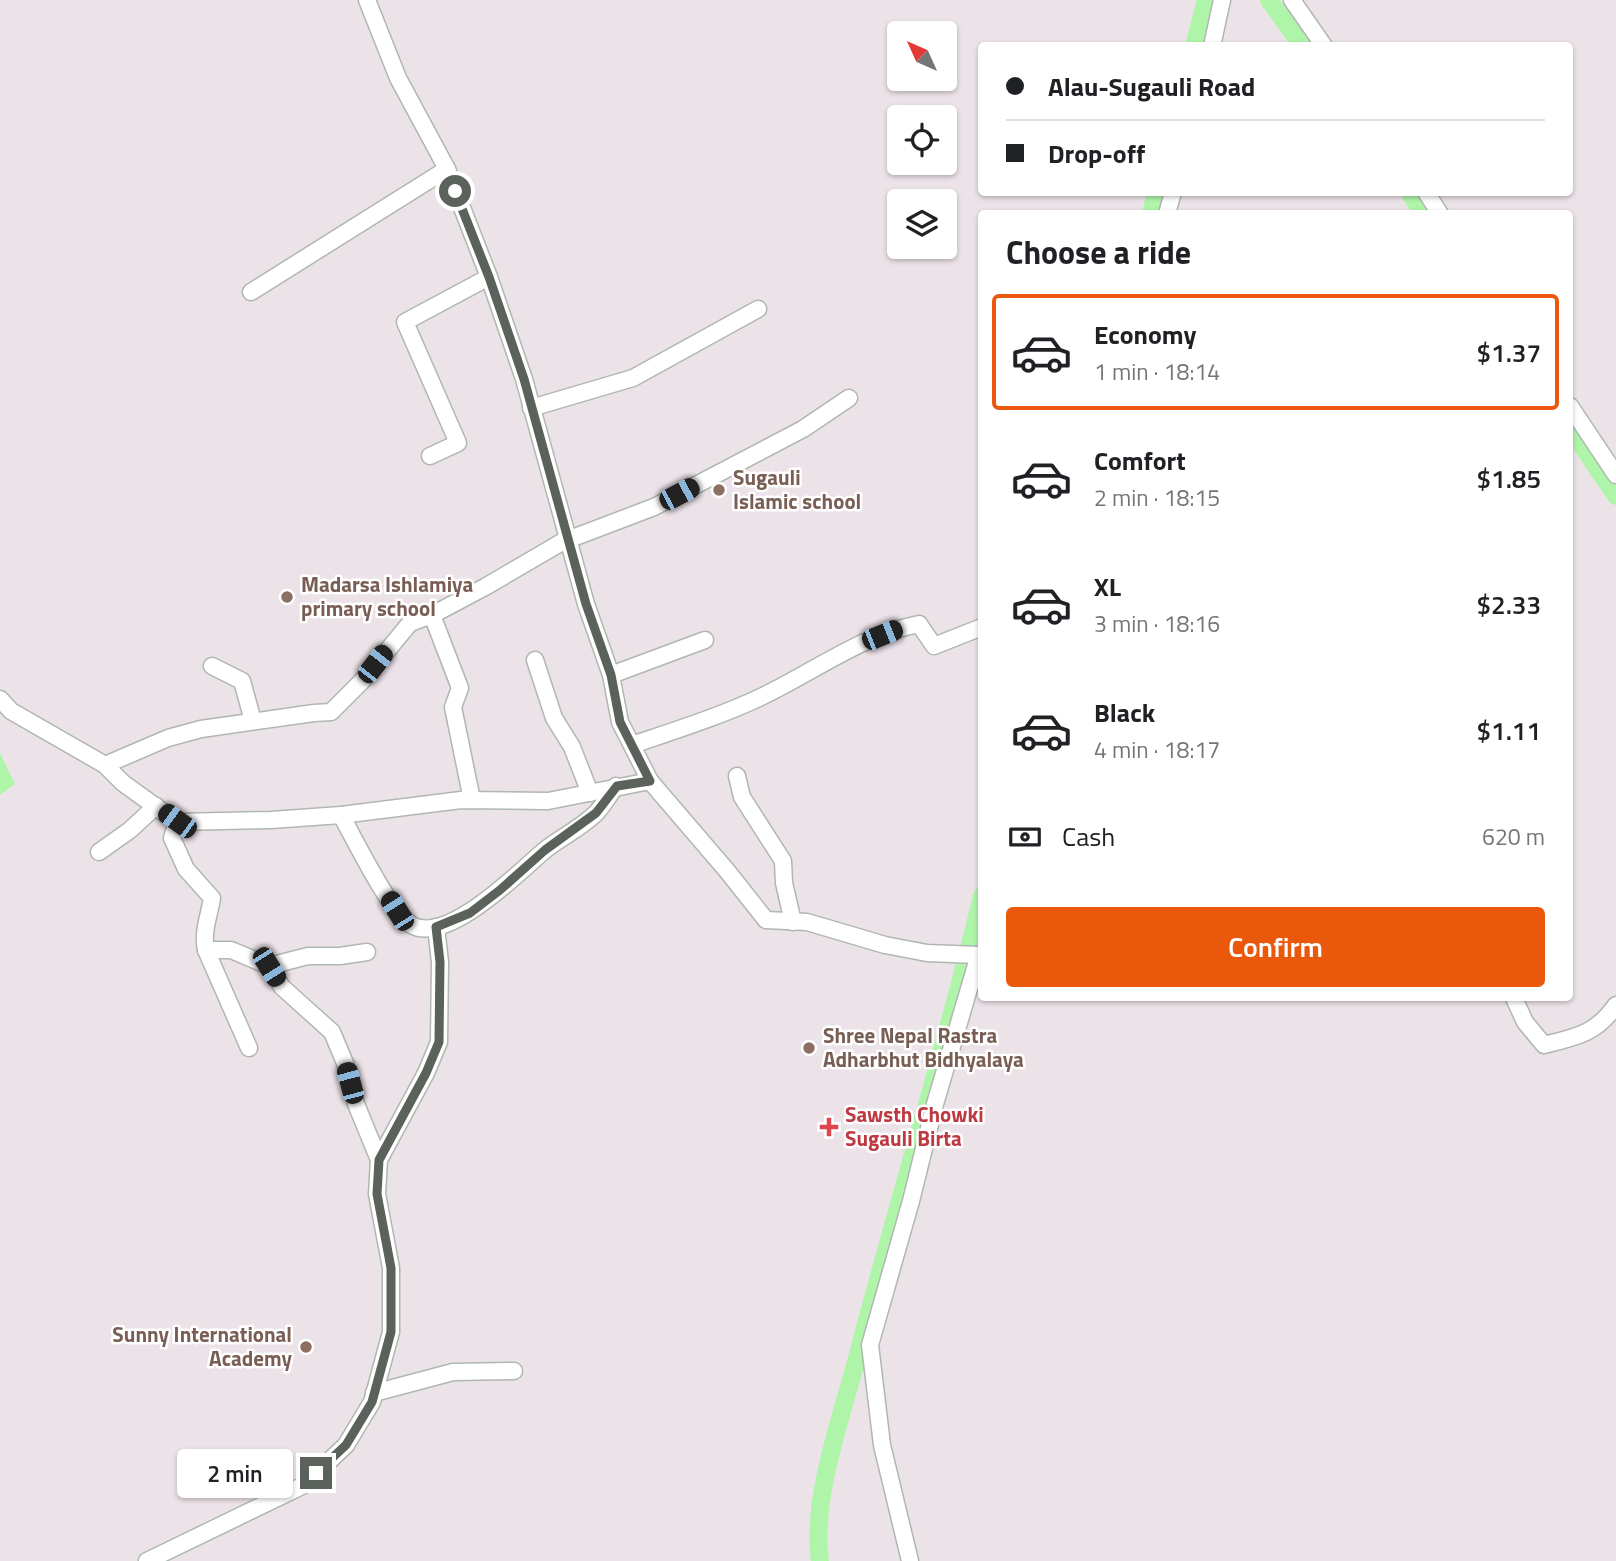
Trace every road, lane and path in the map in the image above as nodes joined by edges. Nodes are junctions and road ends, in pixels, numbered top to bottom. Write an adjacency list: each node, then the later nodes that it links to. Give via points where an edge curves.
1 (367, 0): 6 (street, via 398,78)
2 (1222, 0): 4 (street)
3 (1292, 0): 5 (street)
4 (1213, 42)
5 (1321, 42)
6 (447, 169): 7 (street); 8 (street)
7 (489, 277): 11 (street); 13 (street, via 405,322 458,443)
8 (251, 292)
9 (758, 309): 11 (street, via 633,378)
10 (849, 398): 15 (street, via 803,429 654,507)
11 (531, 408): 15 (street)
12 (1573, 410): 14 (street)
13 (430, 456)
14 (1616, 475)
15 (568, 539): 16 (street); 21 (street)
16 (432, 615): 23 (street, via 410,623 331,712); 30 (street, via 460,688 453,707)
17 (978, 628): 24 (street, via 934,646 919,624 878,635 763,696)
18 (705, 640): 21 (street)
19 (535, 660): 29 (street, via 554,718 572,747)
20 (212, 666): 23 (street, via 242,681)
21 (611, 675): 24 (street, via 620,722)
22 (0, 699): 25 (street, via 11,711)
23 (253, 721): 25 (street, via 168,738)
24 (632, 745): 27 (street)
25 (105, 765): 31 (street)
26 (737, 776): 35 (street, via 742,797 783,861 783,883)
27 (650, 781): 28 (street); 35 (street, via 765,920)
28 (617, 786): 29 (street); 36 (street, via 596,813 500,890 470,913)
29 (590, 793): 30 (street, via 548,802)
30 (472, 800): 32 (street)
31 (156, 806): 33 (street); 34 (street)
32 (341, 815): 33 (street); 36 (street, via 397,911 411,925)
33 (177, 821): 37 (street, via 172,838 186,869 212,898 203,935)
34 (99, 852)
35 (793, 922): 39 (street, via 927,953)
36 (436, 927): 44 (street, via 439,1042)
37 (206, 950): 40 (street, via 232,950); 43 (street)
38 (367, 952): 40 (street, via 308,957)
39 (975, 952): 48 (street, via 870,1345 882,1445)
40 (269, 967): 44 (street, via 282,987 332,1032)
41 (1515, 1001): 42 (street, via 1544,1045 1589,1032)
42 (1616, 1005)
43 (249, 1048)
44 (379, 1160): 46 (street, via 377,1194 391,1268 391,1332)
45 (514, 1371): 46 (street, via 453,1372)
46 (374, 1393): 47 (street, via 346,1445 304,1485)
47 (147, 1561)
48 (910, 1561)

